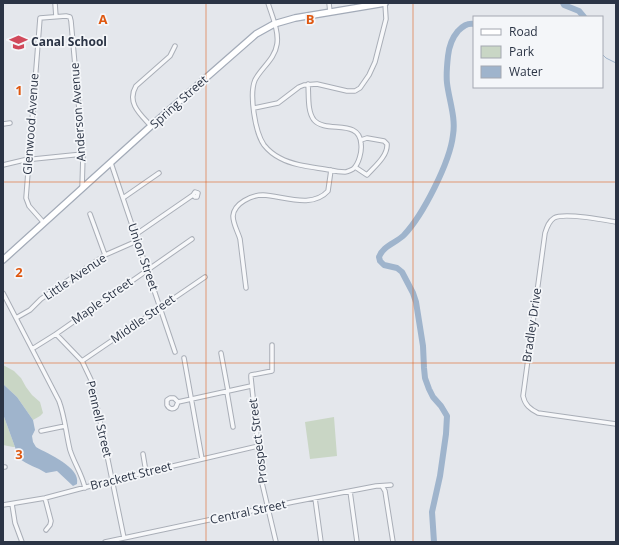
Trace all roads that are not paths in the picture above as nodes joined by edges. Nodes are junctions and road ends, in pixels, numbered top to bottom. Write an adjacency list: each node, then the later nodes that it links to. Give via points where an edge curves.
1 (55, 3): 6 (street)
2 (268, 3): 8 (street)
3 (329, 3): 5 (street)
4 (385, 3): 5 (main road, Spring Street); 10 (street, via 386,19 375,62 363,85 350,91)
5 (330, 12): 8 (main road, Spring Street)
6 (56, 17): 7 (street, Anderson Avenue); 16 (street, Anderson Avenue, via 68,16 71,21)
7 (40, 18): 17 (street, Glenwood Avenue)
8 (274, 24): 11 (street, via 276,47 255,80); 14 (main road, Spring Street, via 247,41)
9 (175, 46): 14 (street, via 170,56 136,86 133,93 135,108)
10 (308, 84): 11 (street, via 299,87 278,103); 15 (street, via 310,110 314,120 323,125 354,130)
11 (254, 108): 21 (street, via 260,137 274,155 300,165)
12 (10, 123): 13 (street)
13 (3, 124)
14 (151, 126): 18 (main road, Spring Street)
15 (361, 140): 20 (street, via 359,159); 20 (street, via 367,138 384,141 387,149 367,175)
16 (83, 154): 17 (street); 23 (street, Anderson Avenue)
17 (28, 159): 19 (street); 28 (street, Glenwood Avenue, via 26,201)
18 (111, 163): 23 (main road, Spring Street); 25 (street, Union Street)
19 (3, 165)
20 (355, 167): 21 (street, via 345,172)
21 (331, 170): 36 (street, via 328,191 319,197 302,201 260,196 237,206 233,217 239,236)
22 (159, 173): 25 (street)
23 (82, 189): 28 (main road, Spring Street)
24 (193, 196): 29 (street)
25 (123, 198): 29 (street, Union Street)
26 (90, 214): 32 (street)
27 (616, 222): 51 (street, Bradley Drive, via 564,215 553,218 548,224 523,396 527,406 538,413)
28 (44, 223): 33 (main road, Spring Street)
29 (135, 235): 31 (street, Union Street)
30 (192, 239): 34 (street, Maple Street)
31 (137, 241): 32 (street, Little Avenue); 34 (street, Union Street)
32 (105, 255): 39 (street, Little Avenue)
33 (3, 260)
34 (147, 270): 38 (street, Union Street); 40 (street, Maple Street)
35 (205, 277): 38 (street, Middle Street)
36 (246, 288)
37 (3, 293): 39 (street)
38 (160, 307): 43 (street, Union Street); 46 (street, Middle Street)
39 (16, 318): 42 (street)
40 (56, 334): 42 (street, Maple Street); 46 (street, Pennell Street)
41 (272, 345): 47 (street, via 272,370 251,375)
42 (32, 349): 52 (street, via 59,401)
43 (175, 352)
44 (221, 353): 48 (street)
45 (184, 358): 49 (street)
46 (82, 361): 59 (street, Pennell Street, via 94,387)
47 (251, 386): 48 (street); 55 (street, Prospect Street)
48 (228, 391): 49 (street); 53 (street)
49 (191, 399): 50 (street); 57 (street)
50 (178, 402)
51 (616, 424)
52 (65, 426): 54 (street); 62 (street, via 72,456)
53 (232, 427)
54 (41, 431)
55 (258, 446): 57 (street, Brackett Street); 68 (street, Prospect Street, via 262,483)
56 (143, 454): 58 (street)
57 (202, 459): 58 (street, Brackett Street)
58 (146, 472): 59 (street, Brackett Street)
59 (113, 480): 62 (street, Brackett Street); 70 (street, Pennell Street)
60 (391, 485): 61 (street, Central Street)
61 (382, 486): 63 (street, Central Street); 76 (street)
62 (85, 488): 64 (street, Brackett Street)
63 (350, 492): 65 (street, Central Street); 75 (street)
64 (46, 498): 66 (street, Brackett Street); 69 (street, via 51,521)
65 (315, 498): 68 (street, Central Street); 74 (street)
66 (12, 504): 67 (street, Brackett Street); 71 (street)
67 (3, 505)
68 (268, 507): 70 (street, Central Street); 73 (street, Prospect Street)
69 (46, 530)
70 (124, 538): 72 (street, Central Street)
71 (22, 542)
72 (105, 542)
73 (276, 542)
74 (321, 542)
75 (357, 542)
76 (393, 542)

